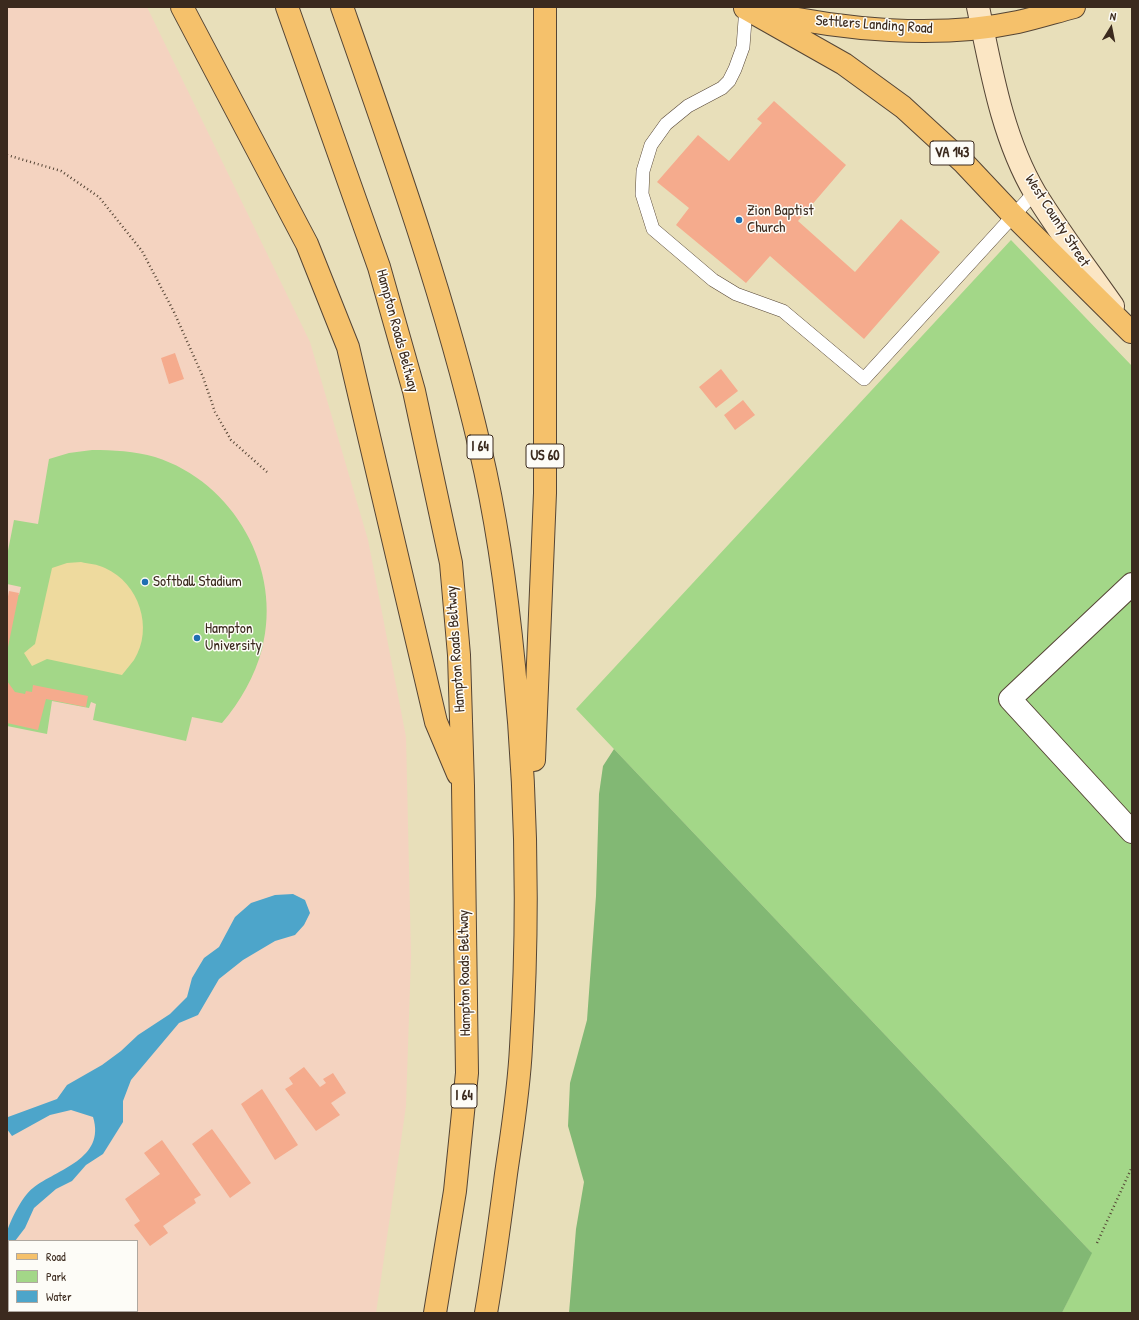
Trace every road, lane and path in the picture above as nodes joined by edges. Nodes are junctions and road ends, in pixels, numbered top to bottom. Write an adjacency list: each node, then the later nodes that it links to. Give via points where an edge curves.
1 (182, 7): 14 (main road, via 307,244 348,347 436,722)
2 (287, 7): 14 (main road, Hampton Roads Beltway / I 64, via 379,266 417,407 450,563 459,655)
3 (342, 7): 16 (main road, I 64, via 418,229 480,449 509,611 520,725)
4 (545, 7): 16 (main road, US 60, via 545,493)
5 (745, 7): 7 (main road, Settlers Landing Road, via 817,22 866,28 944,30); 10 (main road, VA 143, via 844,64 903,107 964,163); 10 (lane, via 743,47 729,81 722,88 688,106 666,124 652,145 643,171 642,194 653,229 713,280 736,294 783,311 864,379)
6 (1074, 7): 7 (main road, Settlers Landing Road, via 1017,22)
7 (980, 17): 9 (main road, West County Street / VA 143, via 1004,118)
8 (7, 155): 12 (path, via 61,171 99,197 142,251 174,312 203,376 215,412 231,440)
9 (1035, 192): 10 (lane); 11 (main road, West County Street / VA 143)
10 (1013, 215): 11 (main road, VA 143)
11 (1131, 333)
12 (267, 472)
13 (1132, 584): 15 (street, via 1010,699)
14 (463, 786): 20 (main road, Hampton Roads Beltway / I 64, via 467,1073 455,1191)
15 (1132, 832)
16 (526, 905): 19 (main road, I 64, via 521,1050)
17 (1132, 1167): 18 (path)
18 (1097, 1243)
19 (492, 1280): 21 (main road, I 64); 22 (main road)
20 (435, 1313)
21 (486, 1313)
22 (491, 1313)

